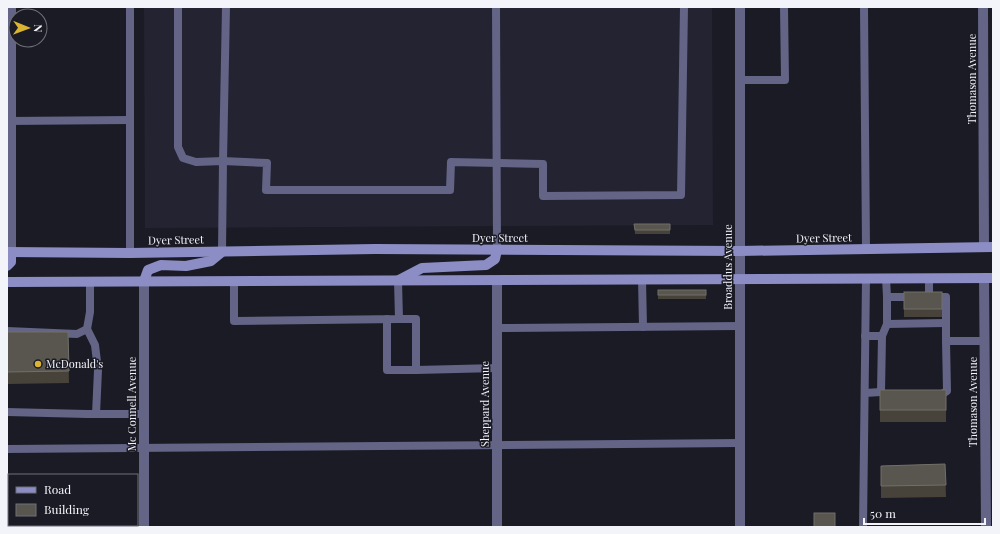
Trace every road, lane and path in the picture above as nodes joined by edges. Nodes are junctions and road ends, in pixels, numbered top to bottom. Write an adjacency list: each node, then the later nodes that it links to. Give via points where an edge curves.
1 (11, 7): 13 (street)
2 (130, 7): 12 (lane)
3 (178, 7): 14 (lane, via 178,147 183,158 196,162)
4 (226, 7): 14 (lane)
5 (496, 7): 15 (lane)
6 (684, 7): 15 (lane, via 681,195 543,196 543,164)
7 (740, 7): 11 (street, Broaddus Avenue)
8 (784, 7): 11 (lane, via 785,80)
9 (864, 7): 17 (lane)
10 (983, 7): 16 (street, Thomason Avenue)
11 (740, 80): 19 (street, Broaddus Avenue)
12 (130, 120): 13 (lane); 22 (lane)
13 (9, 121): 20 (street)
14 (224, 162): 15 (lane, via 267,163 266,190 450,190 451,162); 21 (lane)
15 (496, 163): 18 (lane)
16 (989, 247): 17 (main road, Dyer Street)
17 (866, 249): 19 (main road, Dyer Street)
18 (497, 250): 19 (main road, Dyer Street); 21 (main road, Dyer Street); 33 (main road, via 495,259 486,265 422,268)
19 (740, 251): 29 (street, Broaddus Avenue)
20 (9, 252): 22 (main road, Dyer Street); 23 (main road, via 11,262)
21 (222, 252): 22 (main road, Dyer Street); 31 (main road, via 211,261 186,266 161,265 148,270)
22 (130, 253)
23 (7, 266)
24 (866, 278): 25 (main road); 29 (main road); 47 (lane)
25 (886, 278): 26 (main road); 36 (lane)
26 (929, 278): 27 (main road); 37 (lane)
27 (989, 278): 50 (street, Thomason Avenue)
28 (642, 279): 29 (main road); 34 (main road); 43 (lane)
29 (740, 279): 42 (street, Broaddus Avenue)
30 (90, 281): 31 (main road); 35 (main road); 45 (lane)
31 (144, 281): 32 (main road); 57 (street, Mc Connell Avenue)
32 (234, 281): 33 (main road); 38 (lane, via 234,321)
33 (398, 281): 34 (main road); 39 (lane)
34 (497, 281): 44 (street, Sheppard Avenue)
35 (7, 282)
36 (887, 297): 37 (lane); 41 (lane)
37 (929, 297): 40 (lane, via 946,297)
38 (387, 319): 39 (lane); 52 (lane, via 387,370)
39 (398, 319): 52 (lane, via 416,319)
40 (945, 323): 41 (lane); 49 (lane)
41 (887, 324): 48 (lane)
42 (740, 326): 43 (lane); 58 (street, Broaddus Avenue)
43 (642, 327): 44 (lane)
44 (497, 328): 51 (street, Sheppard Avenue)
45 (87, 329): 46 (lane, via 77,334); 56 (lane, via 95,345 98,370)
46 (7, 331)
47 (865, 336): 48 (lane); 53 (lane)
48 (882, 336): 53 (lane, via 884,392)
49 (946, 340): 50 (lane); 54 (lane, via 947,391 942,394)
50 (985, 341): 66 (street, Thomason Avenue)
51 (497, 368): 52 (lane); 59 (street, Sheppard Avenue)
52 (416, 370)
53 (865, 393): 65 (lane)
54 (928, 394)
55 (7, 412): 56 (lane)
56 (96, 414): 57 (lane)
57 (145, 414): 60 (street, Mc Connell Avenue)
58 (740, 443): 59 (lane); 64 (street, Broaddus Avenue)
59 (497, 446): 60 (lane); 63 (street, Sheppard Avenue)
60 (145, 447): 61 (lane); 62 (street, Mc Connell Avenue)
61 (7, 449)
62 (144, 527)
63 (497, 527)
64 (740, 527)
65 (863, 527)
66 (986, 527)

